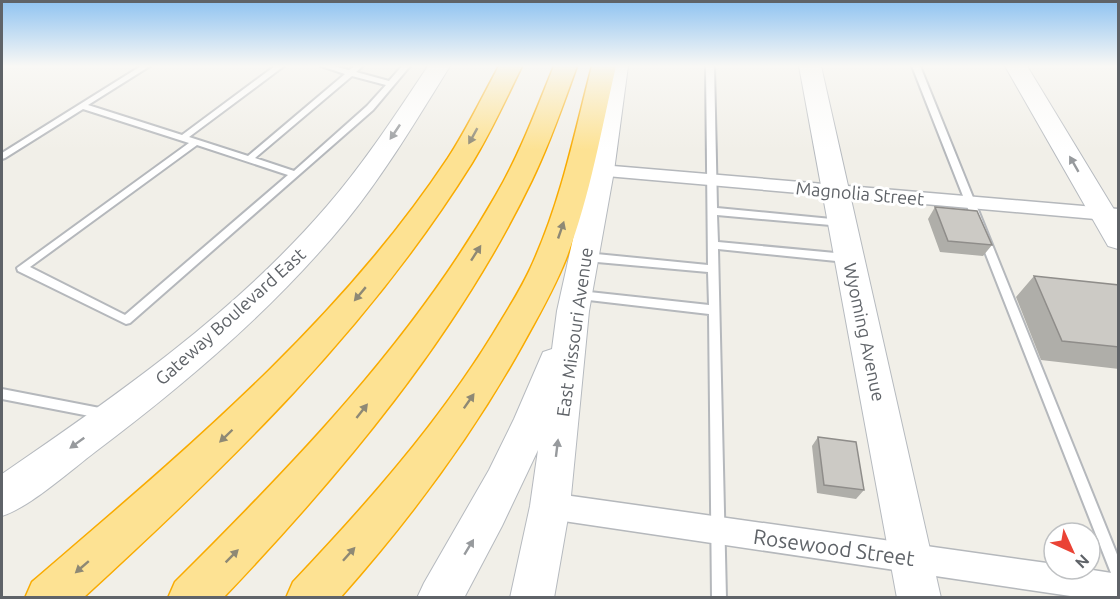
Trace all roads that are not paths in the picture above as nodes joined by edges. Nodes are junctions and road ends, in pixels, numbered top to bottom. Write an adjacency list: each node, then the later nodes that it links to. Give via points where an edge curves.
1 (101, 94): 14 (lane)
2 (242, 94): 15 (lane)
3 (326, 94): 18 (lane)
4 (383, 94): 20 (lane)
5 (420, 94): 34 (main road, Gateway Boulevard East, one-way to 34, via 374,164 300,253 203,344)
6 (495, 94): 41 (highway, one-way to 41, via 459,161 410,232 325,336 176,485)
7 (555, 94): 42 (highway, one-way to 7, via 342,437 426,327 511,195)
8 (597, 94): 43 (highway, one-way to 8, via 428,459 510,337 554,249)
9 (613, 94): 19 (main road, East Missouri Avenue)
10 (710, 94): 21 (lane)
11 (816, 94): 23 (main road, Wyoming Avenue)
12 (927, 94): 22 (lane)
13 (1034, 94): 25 (main road, one-way to 13)
14 (82, 106): 15 (lane); 17 (lane)
15 (183, 138): 16 (lane)
16 (196, 142): 18 (lane); 20 (lane, via 22,268 126,320)
17 (2, 156)
18 (249, 159): 20 (lane)
19 (601, 171): 21 (street, Magnolia Street); 28 (main road, East Missouri Avenue)
20 (295, 174)
21 (711, 179): 23 (street, Magnolia Street); 24 (lane)
22 (972, 203): 23 (street, Magnolia Street); 25 (street, Magnolia Street); 39 (lane)
23 (839, 207): 24 (lane); 29 (main road, Wyoming Avenue)
24 (712, 211): 27 (lane)
25 (1111, 215): 26 (main road)
26 (1119, 240)
27 (713, 245): 29 (lane); 30 (lane)
28 (584, 256): 30 (lane); 31 (main road, East Missouri Avenue)
29 (850, 258): 38 (main road, Wyoming Avenue)
30 (714, 269): 32 (lane)
31 (575, 303): 32 (lane); 36 (main road, East Missouri Avenue, one-way to 31); 44 (main road, one-way to 31, via 478,533 528,435)
32 (714, 310): 37 (lane)
33 (2, 394): 34 (lane)
34 (114, 415): 35 (main road, Gateway Boulevard East, one-way to 35)
35 (2, 497)
36 (550, 506): 37 (street, Rosewood Street); 45 (main road, East Missouri Avenue)
37 (718, 531): 38 (street, Rosewood Street); 46 (lane)
38 (911, 558): 40 (street, Rosewood Street); 47 (main road, Wyoming Avenue)
39 (1119, 573)
40 (1119, 588)
41 (48, 597)
42 (191, 597)
43 (309, 597)
44 (439, 597)
45 (532, 597)
46 (719, 597)
47 (920, 597)

